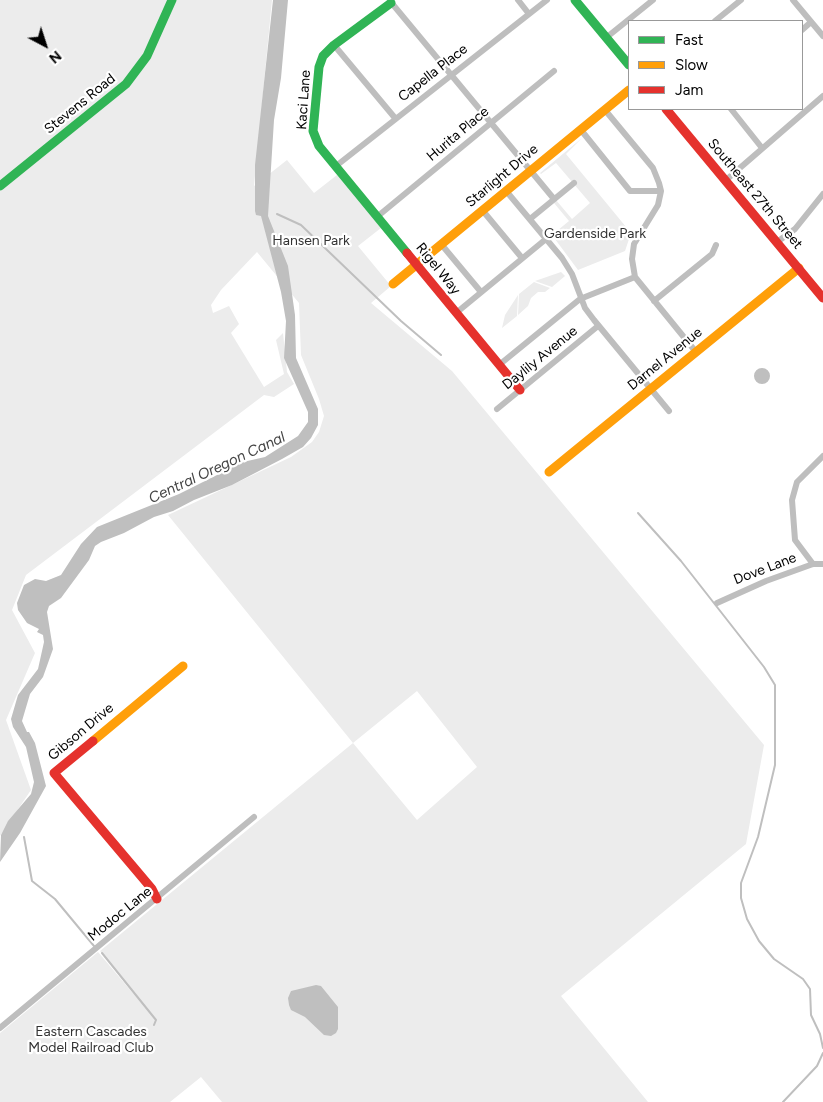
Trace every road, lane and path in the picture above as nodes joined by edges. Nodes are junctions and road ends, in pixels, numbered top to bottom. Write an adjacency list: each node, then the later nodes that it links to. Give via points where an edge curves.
1 (172, 0): 34 (street, Stevens Road, via 147,56 126,84)
2 (518, 0): 9 (street)
3 (547, 0): 9 (street, Capella Place)
4 (575, 0): 16 (street)
5 (653, 0): 10 (street)
6 (741, 0): 11 (street)
7 (390, 1): 17 (street, Kaci Lane); 20 (street)
8 (796, 1): 13 (street)
9 (529, 14): 20 (street, Capella Place)
10 (629, 20)
11 (716, 20)
12 (628, 21): 16 (street)
13 (811, 22): 14 (street); 15 (street)
14 (803, 29)
15 (823, 36)
16 (607, 38): 18 (street)
17 (334, 45): 26 (street); 30 (street, Kaci Lane, via 323,56 319,67 313,131 319,146)
18 (628, 64)
19 (554, 71): 27 (street, Hurita Place)
20 (450, 74): 26 (street, Capella Place); 27 (street)
21 (628, 91): 23 (street, Starlight Drive)
22 (823, 96): 29 (street)
23 (605, 110): 28 (street, Starlight Drive); 35 (street, via 653,168)
24 (667, 110): 32 (street, Southeast 27th Street)
25 (732, 110): 29 (street)
26 (395, 118): 30 (street, Capella Place)
27 (491, 122): 31 (street); 40 (street, Hurita Place)
28 (581, 130): 31 (street, Starlight Drive); 35 (street, via 630,191)
29 (762, 148): 32 (street)
30 (336, 166): 40 (street, Rigel Way)
31 (530, 171): 36 (street, Starlight Drive); 38 (street)
32 (726, 180): 43 (street, Southeast 27th Street)
33 (574, 183): 38 (street)
34 (0, 186)
35 (661, 191): 49 (street, via 658,205 634,244)
36 (507, 192): 39 (street, Starlight Drive); 41 (street)
37 (823, 194): 43 (street, via 795,229)
38 (554, 199): 41 (street)
39 (482, 211): 44 (street, Starlight Drive); 46 (street)
40 (378, 216): 47 (street, Rigel Way)
41 (530, 219): 42 (street)
42 (546, 238): 46 (street); 53 (street, via 568,267)
43 (777, 242): 48 (street, Southeast 27th Street)
44 (441, 244): 47 (street, Starlight Drive); 51 (street)
45 (716, 245): 54 (street, via 712,254)
46 (522, 258): 51 (street)
47 (416, 264): 50 (street, Starlight Drive); 55 (street, Rigel Way)
48 (799, 268): 52 (street, Southeast 27th Street); 57 (street, Darnel Avenue)
49 (635, 277): 53 (street); 54 (street)
50 (393, 284)
51 (481, 292): 55 (street)
52 (823, 298)
53 (580, 299): 56 (street); 58 (street)
54 (654, 302): 57 (street)
55 (456, 313): 58 (street, Rigel Way)
56 (598, 326): 59 (street); 60 (street, Daylily Avenue)
57 (696, 352): 59 (street, Darnel Avenue)
58 (499, 365): 60 (street, Rigel Way)
59 (650, 389): 62 (street); 64 (street, Darnel Avenue)
60 (520, 390): 61 (street, Daylily Avenue)
61 (497, 408)
62 (669, 411)
63 (823, 456): 65 (street, via 797,482 792,500 795,540)
64 (549, 472)
65 (813, 564): 66 (street, Dove Lane); 67 (street, Dove Lane, via 745,589)
66 (823, 564)
67 (717, 604)
68 (183, 666): 70 (street, Gibson Drive, via 54,773)
69 (254, 817): 70 (street, Modoc Lane)
70 (157, 899): 71 (street, Modoc Lane)
71 (0, 1028)

